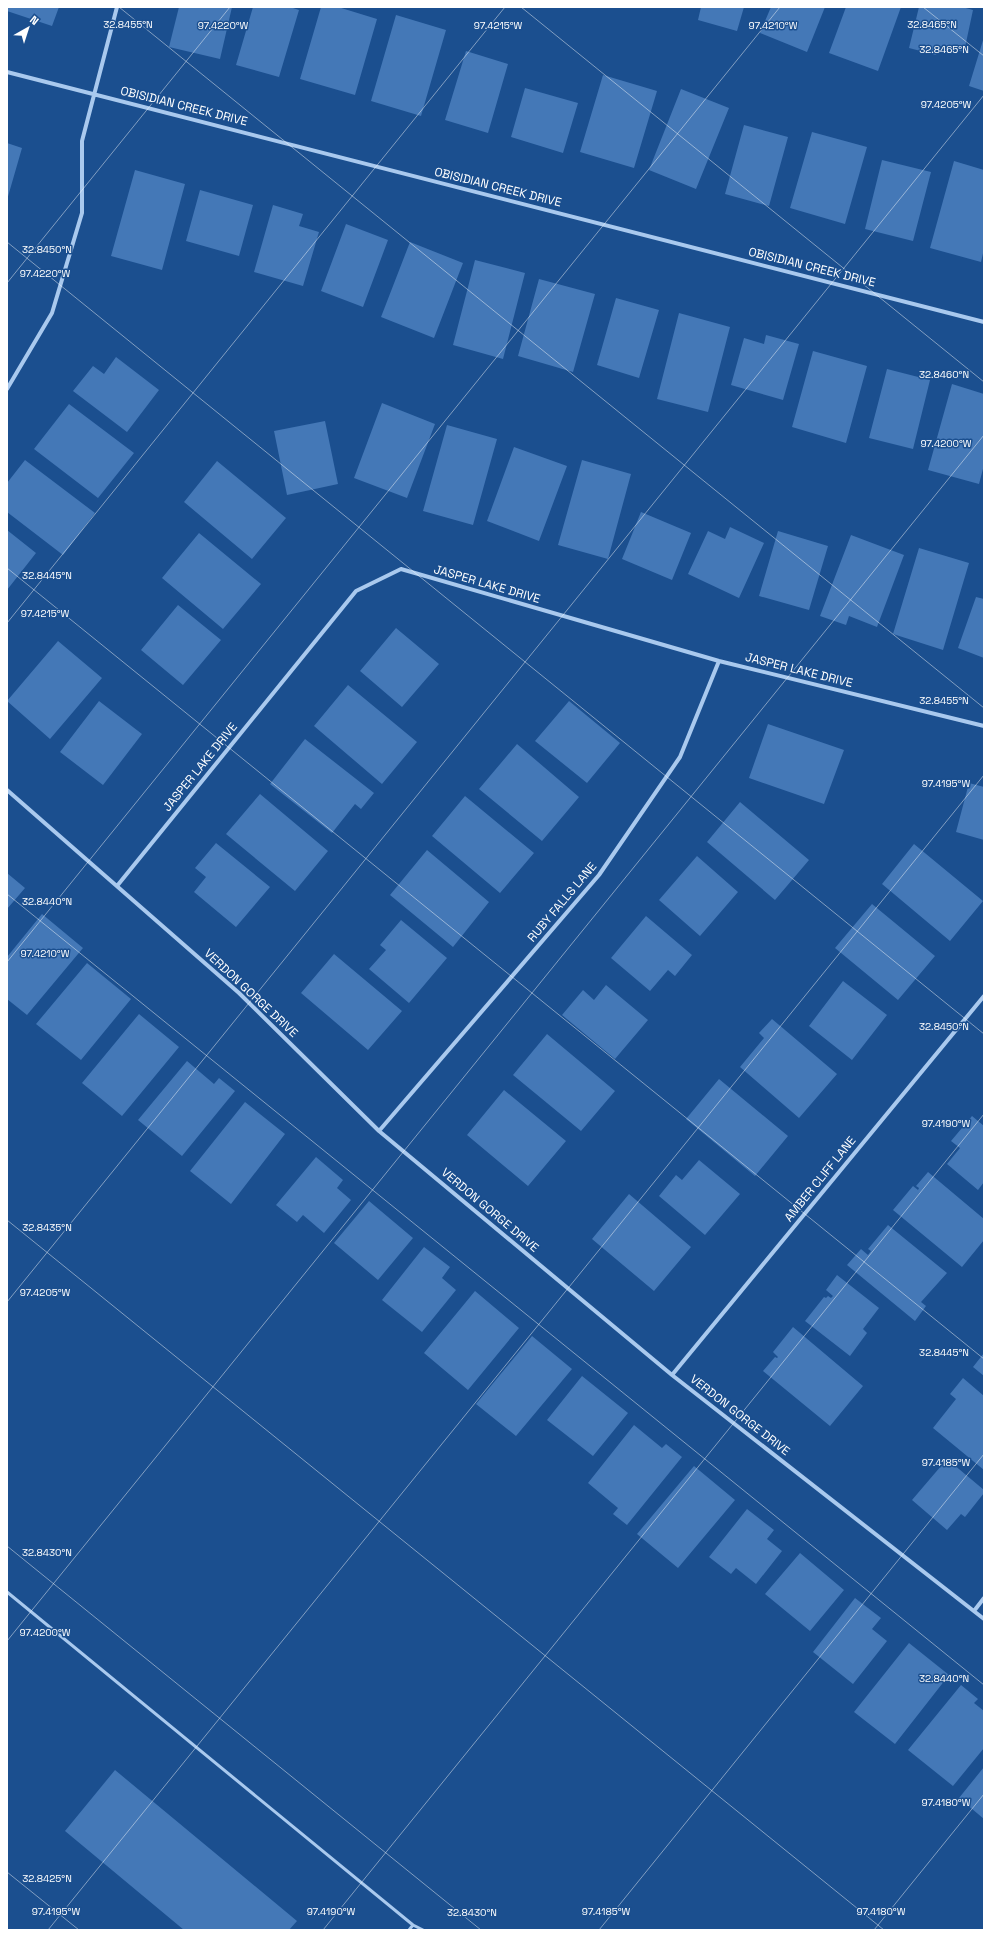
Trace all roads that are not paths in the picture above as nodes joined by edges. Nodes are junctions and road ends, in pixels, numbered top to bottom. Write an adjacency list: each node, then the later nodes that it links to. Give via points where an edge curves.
1 (117, 7): 3 (street)
2 (7, 72): 3 (street, OBISIDIAN CREEK DRIVE)
3 (93, 93): 4 (street, OBISIDIAN CREEK DRIVE); 5 (street, via 82,141 82,213 52,314)
4 (984, 322)
5 (7, 389)
6 (719, 661): 7 (street, JASPER LAKE DRIVE); 9 (street, JASPER LAKE DRIVE, via 401,569 356,590); 11 (street, RUBY FALLS LANE, via 680,757 599,875)
7 (984, 726)
8 (7, 790): 9 (street, VERDON GORGE DRIVE)
9 (117, 886): 11 (street, VERDON GORGE DRIVE, via 239,993)
10 (984, 996): 12 (street, AMBER CLIFF LANE)
11 (380, 1131): 12 (street, VERDON GORGE DRIVE)
12 (672, 1375): 15 (street, VERDON GORGE DRIVE)
13 (7, 1592): 17 (lane)
14 (984, 1598): 15 (street)
15 (974, 1611): 16 (street, VERDON GORGE DRIVE)
16 (984, 1619)
17 (413, 1925): 18 (lane); 19 (lane)
18 (409, 1930)
19 (423, 1930)

